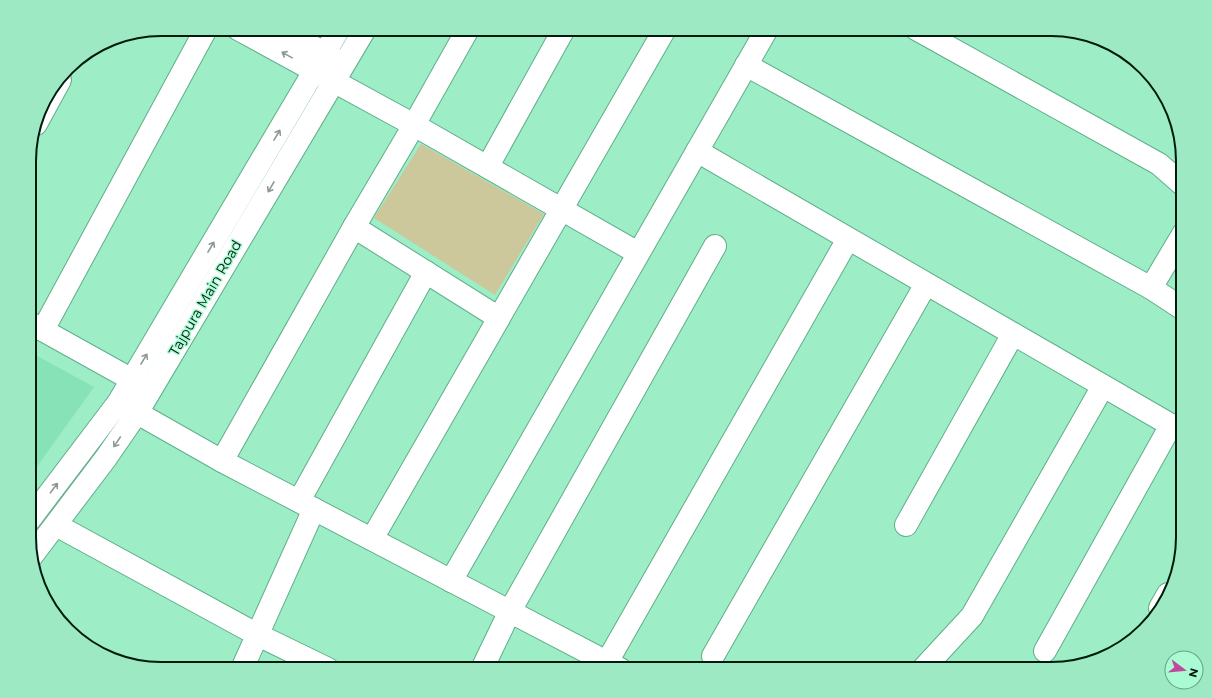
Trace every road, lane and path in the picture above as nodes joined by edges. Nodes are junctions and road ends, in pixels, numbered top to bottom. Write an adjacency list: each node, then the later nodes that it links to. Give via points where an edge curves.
1 (202, 36): 28 (street)
2 (255, 36): 12 (street, one-way to 2)
3 (291, 36): 12 (street)
4 (338, 36): 12 (street, Tajpura Main Road)
5 (358, 36): 12 (street, Tajpura Main Road)
6 (464, 36): 13 (street)
7 (560, 36): 15 (street)
8 (661, 36): 17 (street)
9 (763, 36): 11 (street)
10 (929, 36): 16 (street, via 1159,164)
11 (746, 65): 14 (street); 25 (street)
12 (329, 67): 13 (street); 30 (street, Tajpura Main Road, one-way to 12); 32 (street, Tajpura Main Road, one-way to 32)
13 (414, 125): 15 (street); 18 (street)
14 (697, 152): 19 (street); 22 (street)
15 (488, 166): 17 (street)
16 (1176, 179)
17 (562, 209): 22 (street); 27 (street)
18 (354, 227): 23 (street); 37 (street)
19 (848, 239): 24 (street); 53 (street)
20 (715, 246): 45 (street)
21 (1176, 246): 25 (street)
22 (638, 253): 44 (street)
23 (426, 272): 27 (street); 38 (street)
24 (926, 284): 29 (street); 48 (street)
25 (1151, 288): 26 (street)
26 (1176, 305)
27 (499, 318): 42 (street)
28 (36, 326): 30 (street)
29 (1012, 334): 31 (street); 41 (street)
30 (132, 380): 32 (street); 33 (street, Tajpura Main Road)
31 (1103, 386): 35 (street); 54 (street, via 972,616)
32 (151, 390): 34 (street, Tajpura Main Road)
33 (118, 403): 34 (street); 39 (street, Tajpura Main Road, one-way to 33)
34 (137, 413): 37 (street); 40 (street, Tajpura Main Road, one-way to 40)
35 (1176, 428)
36 (1176, 431): 47 (street)
37 (222, 461): 38 (street)
38 (307, 505): 42 (street); 46 (street)
39 (36, 511)
40 (56, 525): 43 (street, Tajpura Main Road); 46 (street)
41 (906, 525)
42 (372, 539): 44 (street)
43 (37, 550)
44 (451, 581): 45 (street)
45 (510, 611): 51 (street); 52 (street)
46 (258, 635): 49 (street); 50 (street)
47 (1045, 651)
48 (713, 656)
49 (245, 662)
50 (314, 662)
51 (485, 662)
52 (600, 662)
53 (605, 662)
54 (929, 662)

